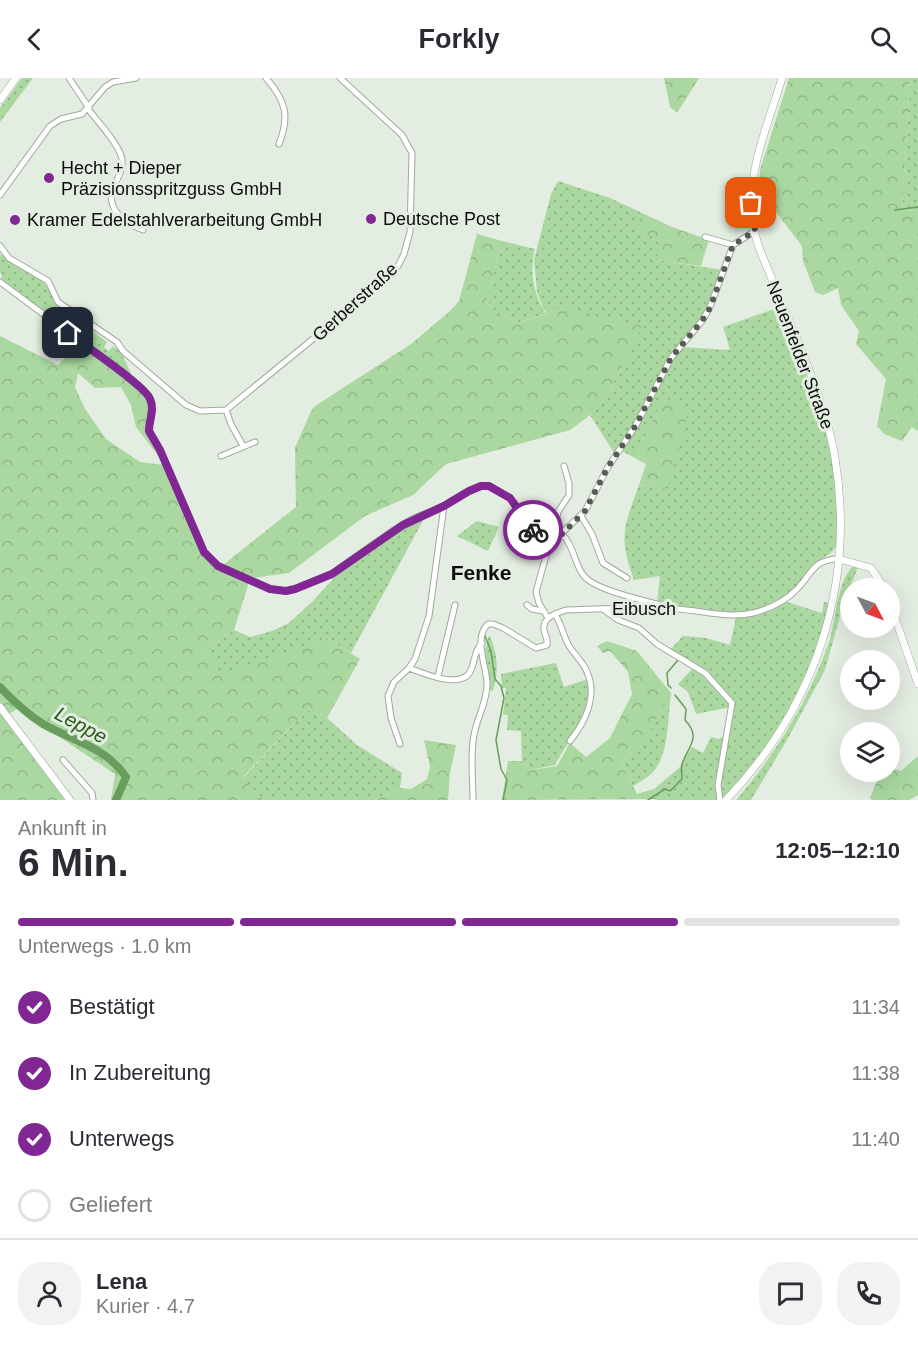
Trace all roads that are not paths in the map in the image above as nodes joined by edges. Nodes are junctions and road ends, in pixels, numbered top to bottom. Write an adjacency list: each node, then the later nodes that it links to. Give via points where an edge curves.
1 (16, 78): 7 (main road)
2 (69, 78): 8 (street)
3 (136, 78): 8 (street, via 105,87)
4 (266, 78): 9 (street, via 285,110)
5 (340, 78): 17 (street, Gerberstraße, via 402,135 412,153 410,232 404,254 391,275 369,295)
6 (782, 78): 12 (main road, Neuenfelder Straße, via 755,166 751,203)
7 (0, 100)
8 (89, 108): 10 (street, via 50,126); 11 (street, via 122,159 111,199 115,210 128,225)
9 (279, 144)
10 (0, 195)
11 (143, 230)
12 (755, 231): 14 (street); 26 (main road, Neuenfelder Straße, via 826,416 839,494)
13 (705, 237): 14 (street)
14 (733, 245): 23 (street, via 710,308 671,358 636,425)
15 (0, 246): 17 (street, via 9,258 48,281 58,302 117,342 186,405 200,411)
16 (0, 282): 22 (street, via 150,397 149,431 204,552 218,566 270,589 295,589 332,574 392,531)
17 (226, 410): 19 (street)
18 (255, 442): 19 (street)
19 (243, 446): 20 (street)
20 (221, 456)
21 (564, 466): 25 (street, via 570,490 558,512)
22 (444, 506): 25 (street, via 469,491 489,486 513,502); 38 (street, via 429,616)
23 (580, 516): 24 (street); 27 (street, via 603,563)
24 (562, 535): 25 (street); 32 (street, via 587,579)
25 (548, 548): 33 (street, via 536,592)
26 (838, 559): 28 (main road, via 871,568); 32 (street, Eibusch, via 812,567 785,599 754,612 737,615); 49 (main road, Neuenfelder Straße, via 825,633 803,694 747,779)
27 (627, 578)
28 (878, 578)
29 (455, 604): 39 (street)
30 (526, 605): 33 (street)
31 (603, 609): 32 (street, Eibusch); 34 (street, Eibusch); 48 (street, via 639,628 657,644 705,673 732,704 718,785)
32 (671, 609)
33 (543, 611): 35 (street)
34 (555, 614): 35 (street, Eibusch); 42 (street, via 567,642 588,673 590,684 590,706)
35 (548, 618): 37 (street, via 544,625 548,639 544,647 536,648 494,624 484,628)
36 (900, 632): 40 (main road)
37 (482, 643): 39 (street, via 467,677 460,680); 47 (street, via 488,685 473,736)
38 (409, 668): 39 (street); 43 (street, via 394,682 388,696)
39 (438, 676)
40 (918, 684)
41 (0, 707): 45 (main road)
42 (570, 741)
43 (400, 744)
44 (63, 760): 46 (street, via 92,793)
45 (70, 800)
46 (93, 800)
47 (473, 800)
48 (720, 800)
49 (726, 800)

